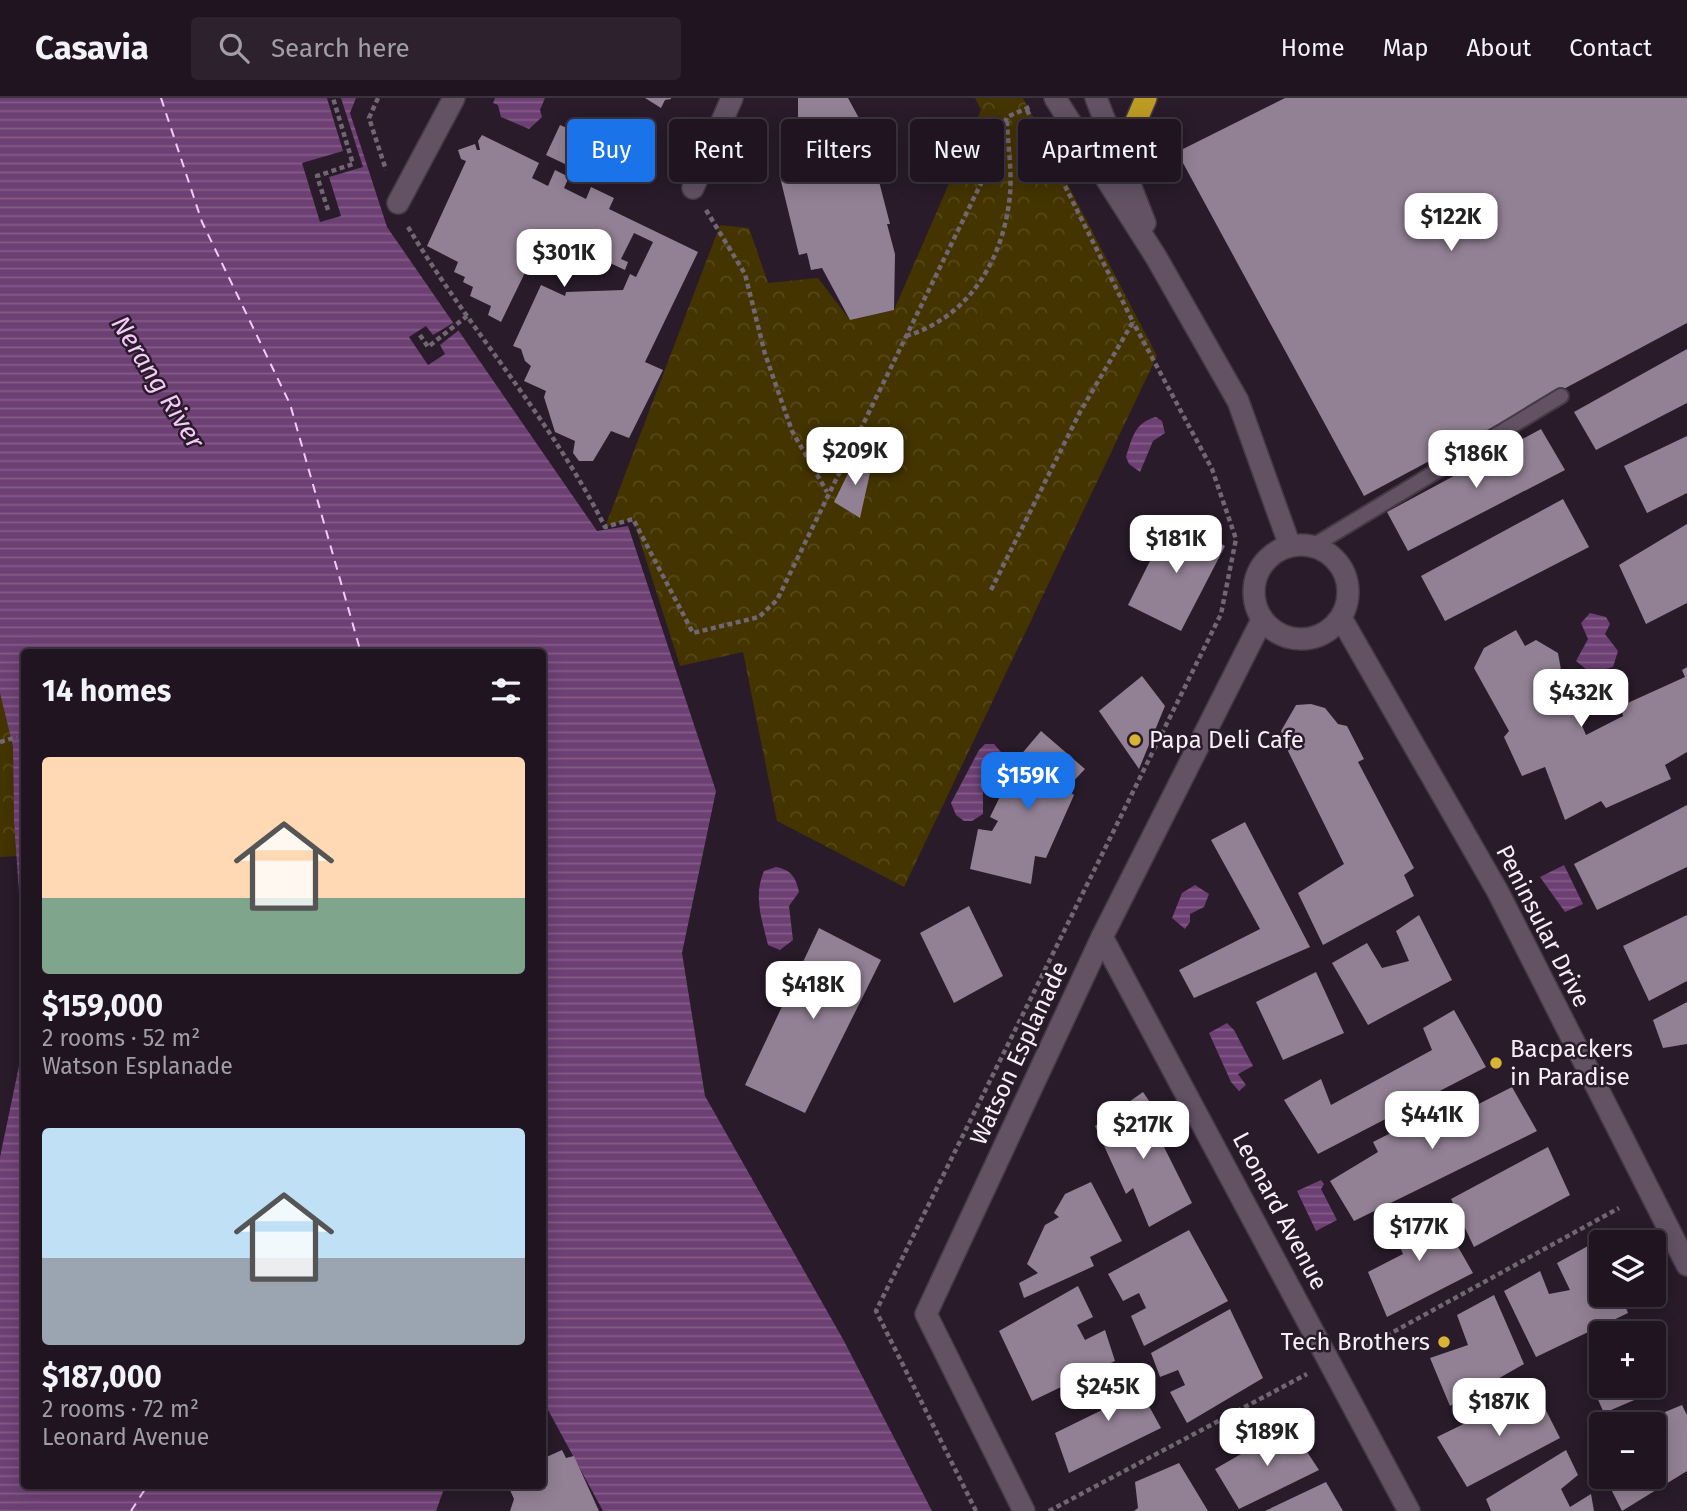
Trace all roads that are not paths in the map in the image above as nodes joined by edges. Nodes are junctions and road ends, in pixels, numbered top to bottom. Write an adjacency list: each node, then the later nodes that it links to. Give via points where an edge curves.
1 (454, 98): 10 (street)
2 (732, 98): 9 (street)
3 (1096, 98): 6 (street)
4 (1146, 98): 7 (highway)
5 (1046, 101): 11 (street)
6 (1105, 119)
7 (1137, 119)
8 (1130, 182): 11 (street)
9 (692, 188)
10 (398, 203)
11 (1156, 257): 13 (street, via 1238,401)
12 (1561, 396): 14 (lane)
13 (1290, 546): 14 (street); 16 (street, via 1268,559 1255,582 1256,609)
14 (1313, 546): 15 (street, via 1330,555 1346,577 1348,592)
15 (1341, 618): 16 (street, via 1309,639 1283,636); 18 (street, Peninsular Drive, via 1499,892)
16 (1262, 620): 17 (street, Watson Esplanade)
17 (1102, 937): 19 (street, Watson Esplanade, via 926,1314); 20 (street, Leonard Avenue)
18 (1687, 1265)
19 (1024, 1511)
20 (1409, 1511)

